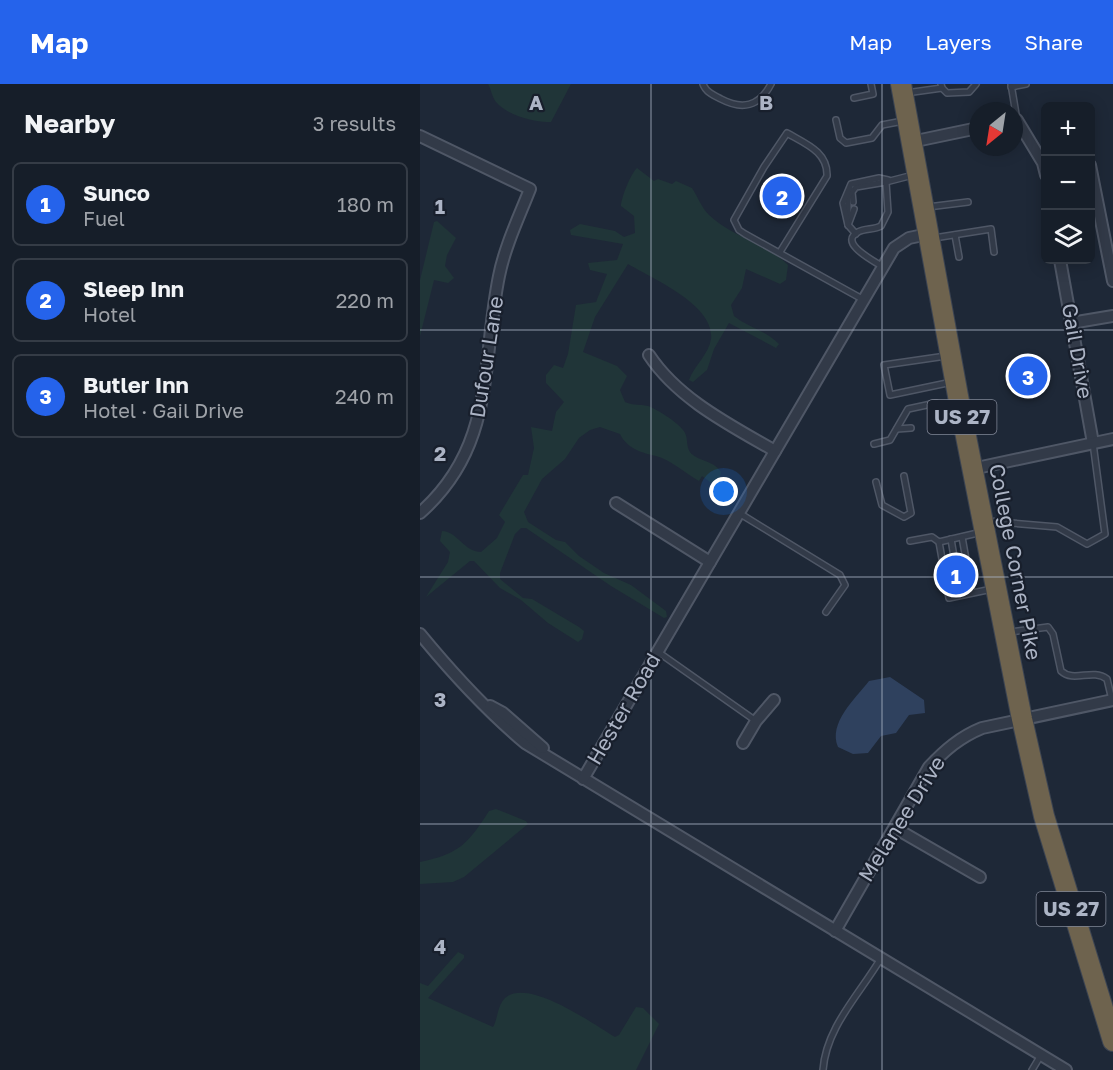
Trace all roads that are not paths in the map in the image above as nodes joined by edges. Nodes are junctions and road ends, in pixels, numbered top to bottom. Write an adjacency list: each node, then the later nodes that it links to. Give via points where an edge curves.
1 (703, 84): 2 (lane, via 709,93 744,107 760,99)
2 (771, 84)
3 (871, 84): 9 (lane, via 873,94)
4 (976, 84): 7 (lane, via 969,92 947,93)
5 (1026, 84): 6 (lane)
6 (1011, 85): 10 (lane)
7 (942, 86): 8 (lane)
8 (902, 89): 12 (highway, College Corner Pike / US 27)
9 (854, 98)
10 (1013, 102)
11 (836, 120): 12 (lane, via 840,138 846,143 872,138 885,124)
12 (907, 121): 16 (highway, College Corner Pike / US 27)
13 (969, 130): 16 (street)
14 (1023, 131): 17 (street)
15 (420, 136): 51 (street, Dufour Lane, via 530,189 499,275 482,407 471,442 451,478)
16 (911, 142): 18 (highway, College Corner Pike / US 27)
17 (1041, 158)
18 (917, 174): 19 (lane); 23 (highway, College Corner Pike / US 27)
19 (887, 181): 20 (lane); 24 (lane, via 879,178 851,184 843,203); 25 (lane, via 884,220 878,228)
20 (854, 189): 24 (lane); 24 (lane, via 848,197)
21 (1095, 190): 33 (street)
22 (968, 202): 23 (lane)
23 (923, 208): 27 (highway, College Corner Pike / US 27)
24 (848, 225): 25 (lane)
25 (855, 234): 32 (lane, via 853,243 857,250)
26 (955, 235): 27 (lane); 29 (lane, via 991,229); 30 (lane)
27 (928, 236): 32 (street, Hester Road, via 909,237 900,242); 38 (highway, College Corner Pike / US 27)
28 (780, 252): 28 (lane, via 746,234 734,220 788,133 819,153 827,165 827,177); 34 (lane)
29 (994, 252)
30 (959, 257)
31 (1061, 264): 36 (street, Gail Drive)
32 (884, 267): 34 (street, Hester Road)
33 (1113, 281)
34 (864, 300): 46 (street, Hester Road)
35 (1113, 316): 36 (street)
36 (1071, 323): 44 (street, Gail Drive)
37 (649, 355): 46 (street, via 679,392)
38 (951, 356): 39 (highway, College Corner Pike / US 27); 39 (lane, via 884,365 890,395)
39 (956, 382): 47 (highway, College Corner Pike / US 27)
40 (936, 403): 42 (lane, via 913,406)
41 (911, 428): 42 (lane)
42 (897, 429): 45 (lane, via 890,440)
43 (1113, 439): 44 (street)
44 (1093, 443): 47 (street); 53 (lane, via 1106,534 1087,544 1057,526)
45 (874, 444)
46 (775, 452): 52 (street, Hester Road)
47 (972, 469): 53 (highway, College Corner Pike / US 27)
48 (904, 476): 49 (lane, via 911,513 904,518 882,505)
49 (876, 482)
50 (616, 503): 58 (street)
51 (420, 513)
52 (739, 513): 58 (street, Hester Road); 64 (lane, via 840,575 845,585)
53 (984, 526): 54 (lane); 61 (highway, College Corner Pike / US 27)
54 (962, 537): 55 (lane); 62 (lane)
55 (951, 539): 57 (lane); 59 (lane)
56 (910, 542): 57 (lane, via 932,537)
57 (939, 542): 63 (lane, via 949,597)
58 (710, 562): 67 (street, Hester Road)
59 (956, 569)
60 (958, 580): 63 (lane)
61 (996, 589): 62 (lane); 65 (highway, College Corner Pike / US 27)
62 (972, 593): 63 (lane)
63 (961, 595)
64 (826, 612)
65 (1005, 632): 69 (lane, via 1048,627 1060,671 1070,676 1101,674 1107,679); 70 (highway, College Corner Pike / US 27)
66 (420, 634): 73 (street, via 479,700 503,713 554,759)
67 (658, 652): 71 (lane); 73 (street, Hester Road)
68 (774, 700): 71 (street)
69 (1112, 700): 70 (street, Melanee Drive)
70 (1022, 719): 74 (street, Melanee Drive, via 966,734 945,750 929,767); 78 (highway, College Corner Pike / US 27, via 1044,816)
71 (756, 721): 72 (street)
72 (743, 743)
73 (583, 779): 76 (street, Hester Road)
74 (895, 828): 75 (street); 76 (street, Melanee Drive)
75 (980, 877)
76 (835, 931): 77 (street, Hester Road)
77 (881, 958): 79 (street, Hester Road); 80 (lane, via 837,1025 826,1048)
78 (1113, 1041)
79 (1041, 1055): 81 (lane); 82 (street, Hester Road)
80 (823, 1070)
81 (1032, 1070)
82 (1066, 1070)

